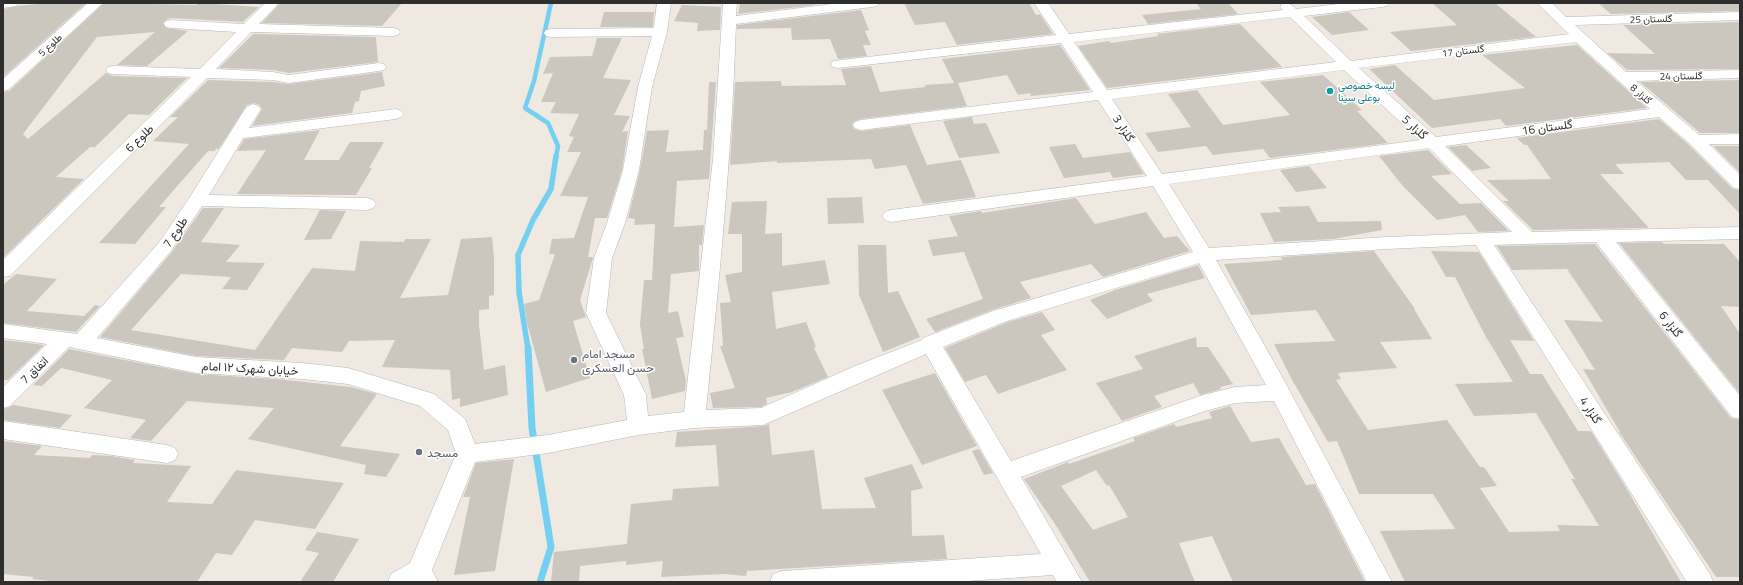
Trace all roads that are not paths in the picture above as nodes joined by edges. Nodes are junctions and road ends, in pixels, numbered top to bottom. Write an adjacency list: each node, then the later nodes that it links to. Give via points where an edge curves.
1 (11, 3): 10 (street)
2 (96, 3): 29 (street, طلوع 5)
3 (272, 3): 16 (street, طلوع 6)
4 (664, 3): 18 (street)
5 (730, 3): 13 (street)
6 (872, 3): 13 (street)
7 (1041, 3): 21 (street, گلزار 3)
8 (1382, 3): 11 (street)
9 (1544, 3): 14 (street, گلزار 8)
10 (3, 4)
11 (1288, 8): 21 (street); 23 (street, گلزار 5)
12 (1740, 16): 14 (street, گلستان 25)
13 (729, 21): 56 (street, via 713,252)
14 (1562, 21): 20 (street, گلزار 8)
15 (171, 24): 16 (street)
16 (248, 28): 17 (street); 26 (street, طلوع 6)
17 (393, 32)
18 (660, 32): 19 (street); 57 (street, via 645,87 631,170 603,258 596,313 635,395)
19 (551, 33)
20 (1579, 37): 23 (street, گلستان 17); 28 (street, گلزار 8)
21 (1064, 38): 22 (street); 30 (street, گلزار 3)
22 (838, 64)
23 (1346, 65): 30 (street, گلستان 17); 38 (street, گلزار 5)
24 (379, 67): 26 (street, via 289,79)
25 (113, 70): 26 (street)
26 (204, 73): 49 (street, طلوع 6)
27 (1740, 74): 28 (street, گلستان 24)
28 (1622, 77): 32 (street, گلزار 8)
29 (3, 87)
30 (1101, 94): 34 (street, گلستان 17); 39 (street, گلزار 3)
31 (253, 109): 35 (street, طلوع 7)
32 (1661, 112): 37 (street, گلزار 8); 38 (street, گلستان 16)
33 (396, 114): 35 (street)
34 (861, 125)
35 (237, 134): 41 (street, طلوع 7)
36 (1740, 139): 37 (street)
37 (1695, 140): 40 (street, گلزار 8)
38 (1433, 143): 39 (street, گلستان 16); 44 (street, گلزار 5)
39 (1157, 179): 43 (street, گلستان 16); 48 (street, گلزار 3)
40 (1740, 184)
41 (197, 200): 42 (street); 51 (street, طلوع 7, via 164,248)
42 (367, 204)
43 (890, 216)
44 (1527, 237): 45 (street); 46 (street)
45 (1602, 237): 47 (street); 55 (street, گلزار 6)
46 (1481, 238): 48 (street); 66 (street, گلزار 4)
47 (1736, 238)
48 (1204, 255): 52 (street, via 1000,316); 53 (street, گلزار 3)
49 (3, 271)
50 (3, 331): 51 (street, خیابان شهرک ۱۲ امام)
51 (73, 341): 54 (street, اتفاق 7); 60 (street, خیابان شهرک ۱۲ امام, via 196,365 348,376 427,400 457,425)
52 (930, 343): 56 (street, via 763,416); 61 (street)
53 (1280, 392): 61 (street, via 1235,395 1203,403); 65 (street, گلزار 3)
54 (3, 400)
55 (1740, 411)
56 (694, 419): 57 (street)
57 (638, 426): 60 (street, via 548,444)
58 (3, 430): 59 (street)
59 (167, 454)
60 (467, 454): 63 (street)
61 (1005, 472): 62 (street)
62 (1064, 573): 64 (street)
63 (415, 578)
64 (782, 582)
65 (1380, 582)
66 (1701, 582)

